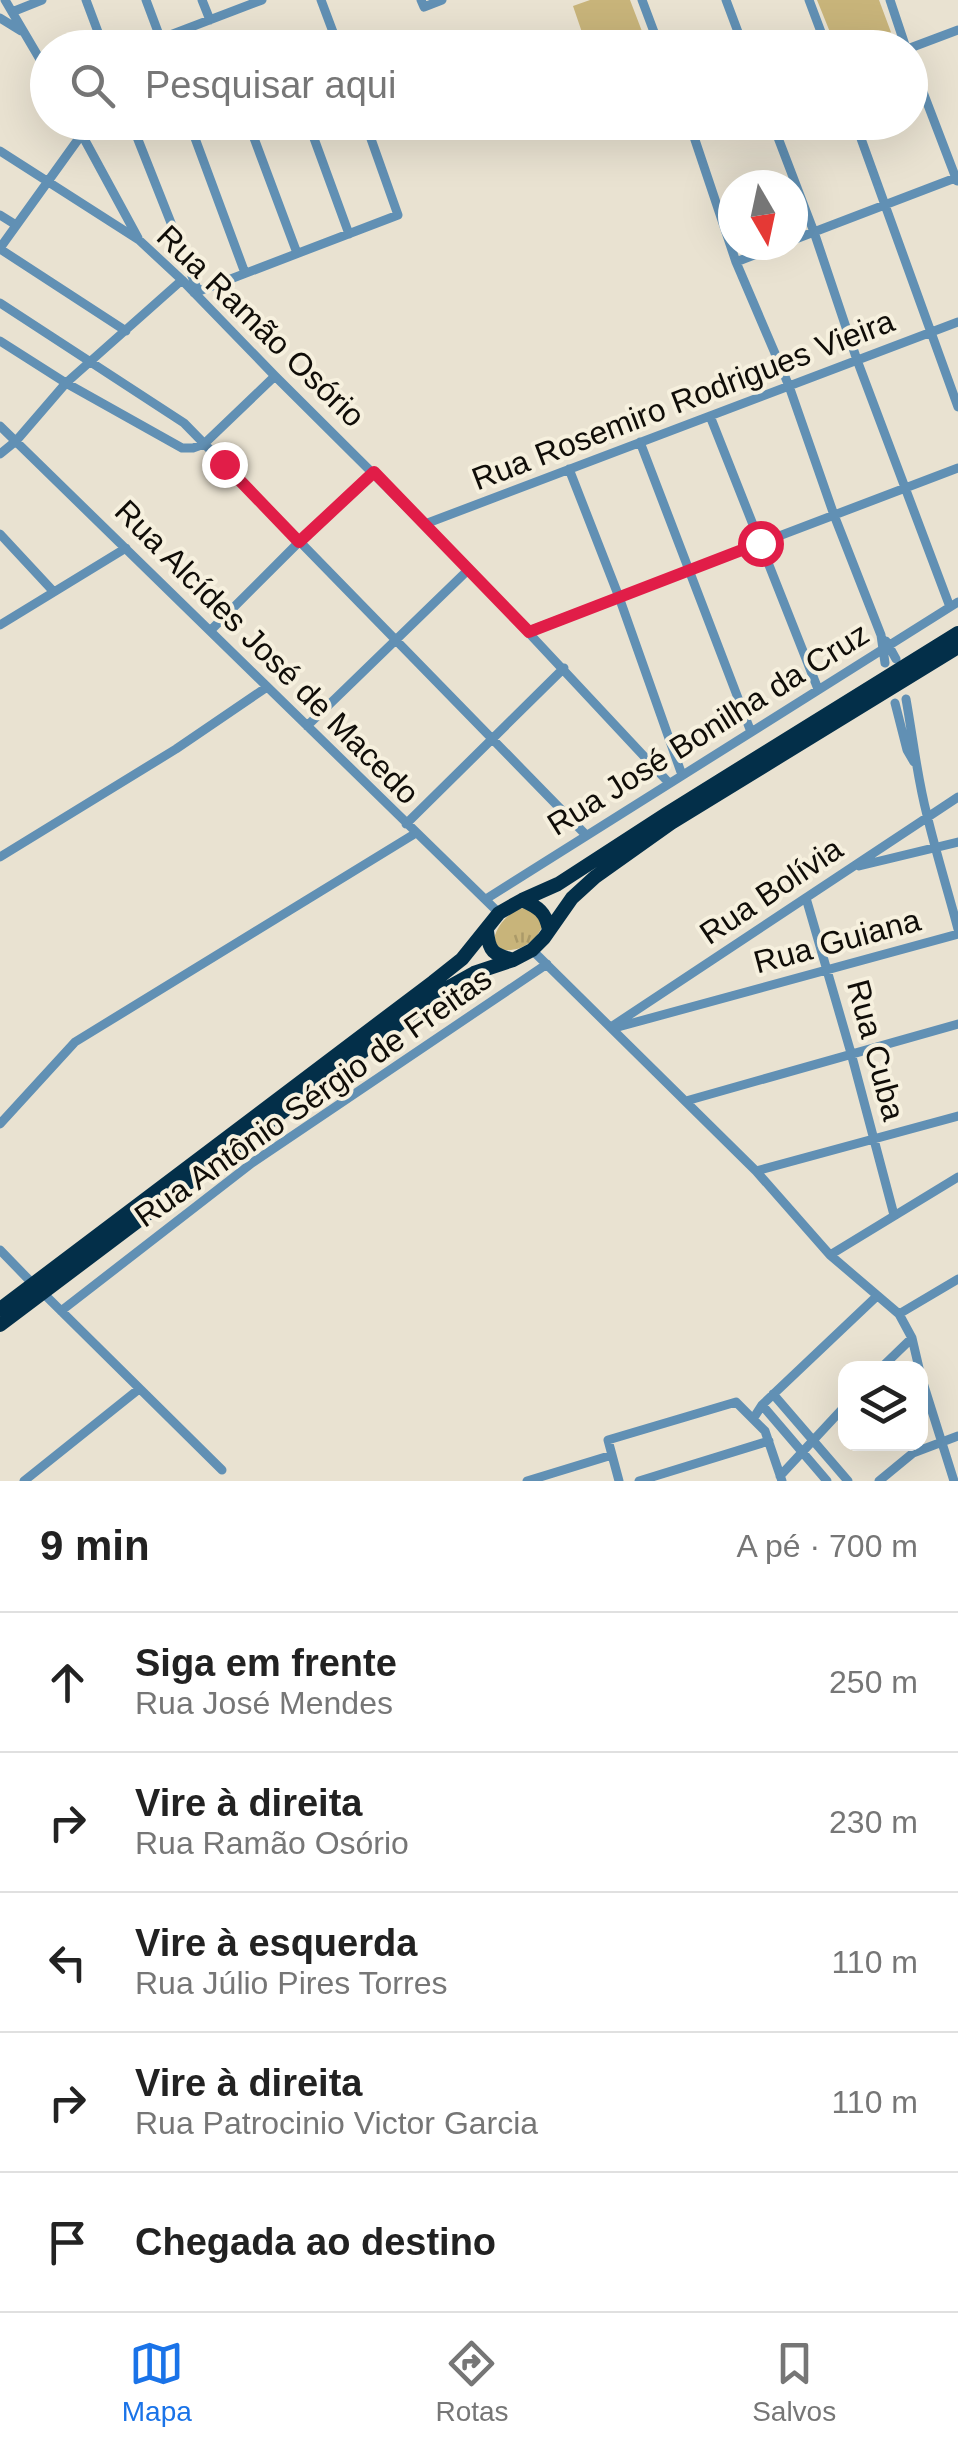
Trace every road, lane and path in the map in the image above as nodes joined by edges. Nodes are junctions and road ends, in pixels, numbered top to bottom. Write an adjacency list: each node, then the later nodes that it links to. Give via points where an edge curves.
1 (5, 0): 14 (street)
2 (42, 0): 14 (street)
3 (86, 0): 17 (street)
4 (146, 0): 18 (street)
5 (202, 0): 16 (street)
6 (262, 0): 16 (street)
7 (321, 0): 20 (street)
8 (442, 0): 13 (street)
9 (644, 0): 21 (street)
10 (726, 0): 22 (street)
11 (809, 0): 23 (street)
12 (890, 0): 24 (street)
13 (422, 3)
14 (12, 12): 26 (street)
15 (0, 18): 26 (street)
16 (210, 20): 19 (street)
17 (97, 30)
18 (157, 30)
19 (189, 30)
20 (332, 30)
21 (654, 30)
22 (737, 30)
23 (820, 30)
24 (901, 30)
25 (958, 30): 27 (street)
26 (23, 32): 28 (street)
27 (928, 41)
28 (30, 43)
29 (928, 104): 41 (street)
30 (78, 140): 42 (street)
31 (85, 140): 49 (street)
32 (138, 140): 56 (street)
33 (196, 140): 54 (street)
34 (255, 140): 51 (street)
35 (315, 140): 47 (street)
36 (371, 140): 47 (street, via 398,216)
37 (694, 140): 53 (street)
38 (779, 140): 46 (street)
39 (862, 140): 43 (street)
40 (0, 151): 42 (street, Rua Ramão Osório)
41 (957, 179): 43 (street)
42 (48, 181): 45 (street); 49 (street, Rua Ramão Osório)
43 (886, 204): 46 (street); 60 (street)
44 (0, 215): 45 (street)
45 (16, 225): 50 (street)
46 (814, 232): 48 (street); 62 (street)
47 (349, 234): 51 (street)
48 (808, 234)
49 (139, 240): 55 (street, Rua Ramão Osório)
50 (0, 249): 59 (street)
51 (297, 252): 54 (street)
52 (741, 260): 53 (street)
53 (736, 262): 66 (street)
54 (245, 272): 56 (street)
55 (182, 280): 56 (street, Rua Ramão Osório); 59 (street)
56 (196, 292): 64 (street, Rua Ramão Osório)
57 (0, 303): 63 (street)
58 (958, 322): 60 (street, Rua Rosemiro Rodrigues Vieira)
59 (126, 332): 63 (street)
60 (930, 333): 62 (street, Rua Rosemiro Rodrigues Vieira); 67 (street)
61 (0, 341): 65 (street)
62 (857, 360): 66 (street, Rua Rosemiro Rodrigues Vieira); 77 (street)
63 (88, 361): 65 (street); 72 (street, via 184,423)
64 (275, 376): 72 (street); 76 (street, Rua Ramão Osório)
65 (66, 382): 70 (street); 72 (street, via 182,448)
66 (790, 386): 68 (street, Rua Rosemiro Rodrigues Vieira); 78 (street)
67 (958, 407)
68 (710, 416): 71 (street, Rua Rosemiro Rodrigues Vieira); 82 (street)
69 (0, 426): 70 (street, Rua Alcídes José de Macedo)
70 (16, 441): 73 (street); 83 (street, Rua Alcídes José de Macedo)
71 (640, 442): 75 (street, Rua Rosemiro Rodrigues Vieira); 85 (street)
72 (204, 444): 81 (street)
73 (0, 454)
74 (958, 468): 77 (street)
75 (569, 469): 79 (street, Rua Rosemiro Rodrigues Vieira); 87 (street)
76 (374, 472): 79 (street, Rua Ramão Osório); 81 (street)
77 (905, 487): 78 (street); 88 (street)
78 (834, 515): 82 (street); 94 (street)
79 (424, 524): 84 (street, Rua Ramão Osório)
80 (0, 534): 86 (street)
81 (299, 542): 90 (street); 93 (street)
82 (760, 543): 85 (street); 100 (street)
83 (126, 548): 86 (street); 90 (street, Rua Alcídes José de Macedo)
84 (470, 569): 91 (street, Rua Ramão Osório); 93 (street)
85 (688, 571): 87 (street); 104 (street)
86 (53, 591): 89 (street)
87 (619, 597): 91 (street); 107 (street)
88 (954, 604): 94 (street, Rua José Bonilha da Cruz)
89 (0, 625)
90 (210, 631): 99 (street, Rua Alcídes José de Macedo)
91 (529, 632): 98 (street, Rua Ramão Osório)
92 (958, 633): 120 (highway, via 558,884)
93 (396, 640): 103 (street); 105 (street)
94 (886, 647): 96 (street); 97 (street); 100 (street, Rua José Bonilha da Cruz)
95 (958, 647): 123 (highway, via 595,876)
96 (896, 659)
97 (885, 663)
98 (564, 668): 105 (street); 108 (street, Rua Ramão Osório)
99 (267, 687): 103 (street, Rua Alcídes José de Macedo); 116 (street)
100 (818, 690): 104 (street, Rua José Bonilha da Cruz)
101 (906, 699): 106 (street)
102 (894, 703): 106 (street)
103 (307, 726): 111 (street, Rua Alcídes José de Macedo)
104 (751, 732): 107 (street, Rua José Bonilha da Cruz)
105 (492, 737): 111 (street); 113 (street)
106 (916, 764): 110 (street)
107 (682, 775): 108 (street, Rua José Bonilha da Cruz)
108 (669, 783): 113 (street, Rua José Bonilha da Cruz)
109 (958, 797): 110 (street, Rua Bolívia)
110 (927, 818): 115 (street); 117 (street, Rua Bolívia)
111 (406, 824): 112 (street, Rua Alcídes José de Macedo)
112 (416, 833): 119 (street, Rua Alcídes José de Macedo); 134 (street, via 75,1042)
113 (586, 836): 119 (street, Rua José Bonilha da Cruz)
114 (958, 842): 115 (street)
115 (936, 848): 117 (street); 124 (street)
116 (0, 858)
117 (852, 867): 118 (street, Rua Bolívia)
118 (806, 898): 128 (street, Rua Cuba); 130 (street, Rua Bolívia)
119 (486, 899): 121 (street, Rua Alcídes José de Macedo)
120 (522, 900): 121 (highway); 123 (highway, via 540,908)
121 (499, 913): 122 (highway)
122 (487, 930): 126 (highway, via 492,951); 142 (highway, via 433,982)
123 (548, 930): 125 (highway)
124 (958, 932): 128 (street, Rua Guiana)
125 (532, 950): 126 (highway); 127 (street)
126 (514, 960): 142 (highway, via 447,988)
127 (547, 964): 130 (street); 145 (street, Rua Antônio Sérgio de Freitas, via 252,1163)
128 (828, 970): 130 (street, Rua Guiana); 131 (street, Rua Cuba)
129 (958, 1024): 131 (street)
130 (612, 1028): 132 (street)
131 (852, 1053): 132 (street); 135 (street, Rua Cuba)
132 (686, 1102): 136 (street)
133 (958, 1116): 135 (street)
134 (0, 1124)
135 (874, 1138): 136 (street); 138 (street, Rua Cuba)
136 (756, 1171): 140 (street)
137 (958, 1177): 138 (street)
138 (894, 1216): 140 (street)
139 (0, 1250): 142 (street)
140 (830, 1255): 143 (street)
141 (958, 1280): 146 (street)
142 (34, 1284): 144 (highway); 145 (street); 147 (highway)
143 (876, 1296): 146 (street); 152 (street)
144 (0, 1309)
145 (61, 1311): 151 (street)
146 (899, 1314): 148 (street)
147 (0, 1325)
148 (912, 1338): 149 (street); 150 (street)
149 (889, 1361)
150 (918, 1361)
151 (139, 1389): 164 (street); 166 (street)
152 (773, 1394): 154 (street); 158 (street)
153 (928, 1397): 160 (street)
154 (762, 1405): 156 (street); 161 (street)
155 (838, 1413): 158 (street)
156 (753, 1419): 159 (street); 162 (street, via 736,1402 608,1440)
157 (958, 1436): 160 (street)
158 (812, 1440): 161 (street); 172 (street)
159 (769, 1441): 165 (street); 170 (street)
160 (942, 1442): 173 (street, via 913,1452); 174 (street)
161 (801, 1452): 165 (street); 171 (street)
162 (612, 1455): 163 (street); 169 (street)
163 (566, 1469): 167 (street); 168 (street)
164 (222, 1470)
165 (781, 1478)
166 (24, 1481)
167 (527, 1481)
168 (570, 1481)
169 (619, 1481)
170 (639, 1481)
171 (828, 1481)
172 (848, 1481)
173 (879, 1481)
174 (954, 1481)

